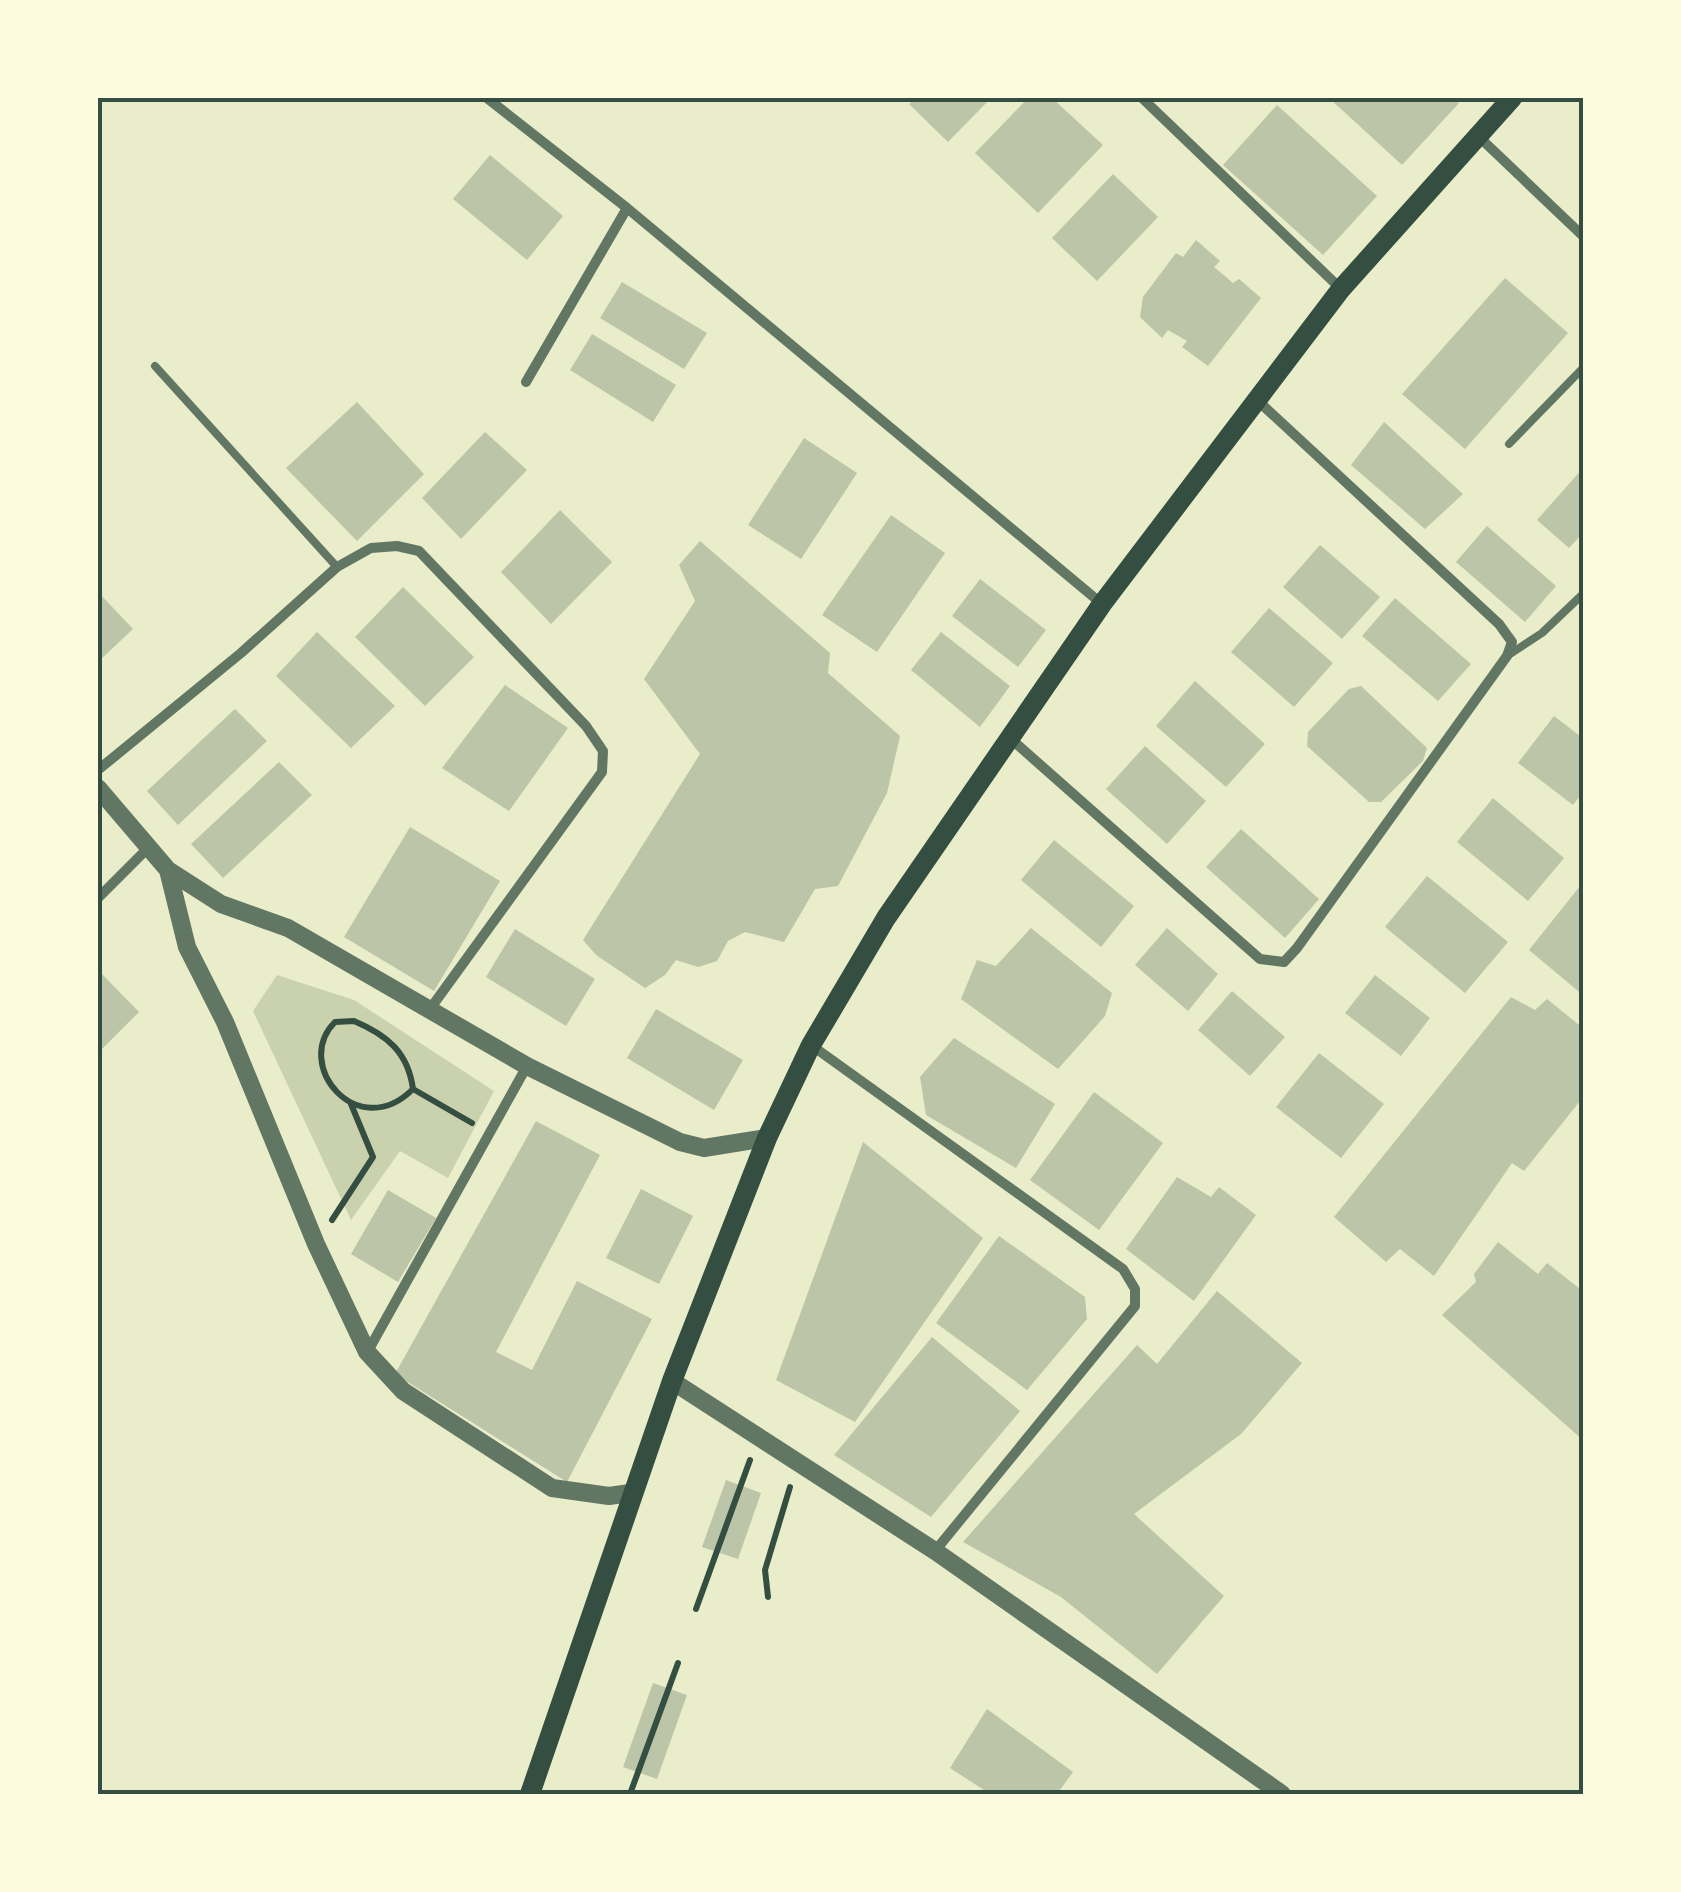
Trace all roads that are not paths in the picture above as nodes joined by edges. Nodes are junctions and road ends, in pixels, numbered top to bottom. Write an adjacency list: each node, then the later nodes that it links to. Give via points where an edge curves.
1 (487, 98): 5 (street)
2 (1142, 98): 7 (street)
3 (1510, 98): 4 (main road)
4 (1477, 135): 6 (street); 7 (main road)
5 (627, 208): 10 (street); 15 (street)
6 (1584, 237)
7 (1341, 290): 11 (main road)
8 (155, 366): 13 (lane)
9 (1584, 367): 12 (lane)
10 (526, 382)
11 (1257, 400): 15 (main road); 16 (street, via 1499,624 1512,642)
12 (1509, 444)
13 (337, 567): 18 (street); 23 (street, via 371,548 419,551 603,751 602,772)
14 (1584, 593): 16 (lane)
15 (1102, 604): 17 (main road)
16 (1507, 656): 17 (street, via 1284,962 1260,959)
17 (1011, 739): 24 (main road, via 886,918)
18 (98, 770)
19 (98, 788): 20 (street)
20 (149, 848): 21 (street); 22 (street)
21 (168, 870): 23 (street, via 221,904 288,928); 27 (street, via 187,947)
22 (98, 898)
23 (430, 1008): 25 (street)
24 (811, 1045): 26 (main road); 30 (street, via 1123,1269 1135,1288 1135,1306)
25 (527, 1066): 26 (street, via 680,1142 704,1148); 27 (street)
26 (768, 1138): 28 (main road)
27 (367, 1352): 29 (street, via 403,1391 552,1488)
28 (672, 1381): 29 (main road); 30 (street)
29 (630, 1493): 31 (main road)
30 (934, 1551): 32 (street)
31 (530, 1794)
32 (1282, 1794)

